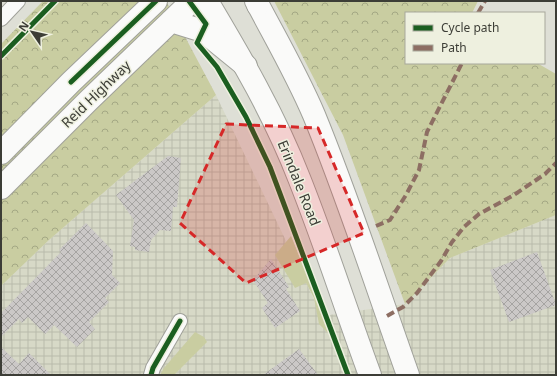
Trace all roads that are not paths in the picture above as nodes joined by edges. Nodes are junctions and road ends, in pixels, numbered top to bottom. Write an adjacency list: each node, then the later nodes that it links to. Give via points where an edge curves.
1 (18, 1): 7 (street)
2 (135, 1): 10 (main road)
3 (156, 1): 10 (main road, Reid Highway)
4 (192, 1): 8 (main road, Reid Highway)
5 (207, 1): 9 (main road, Erindale Road)
6 (257, 2): 16 (main road, via 314,114)
7 (1, 19)
8 (171, 21): 9 (main road, via 202,31); 12 (main road, Reid Highway)
9 (246, 66): 15 (main road, Erindale Road, via 299,177)
10 (71, 82): 11 (main road, Reid Highway)
11 (1, 153)
12 (1, 188)
13 (180, 321): 14 (street)
14 (151, 375)
15 (370, 375)
16 (408, 375)

